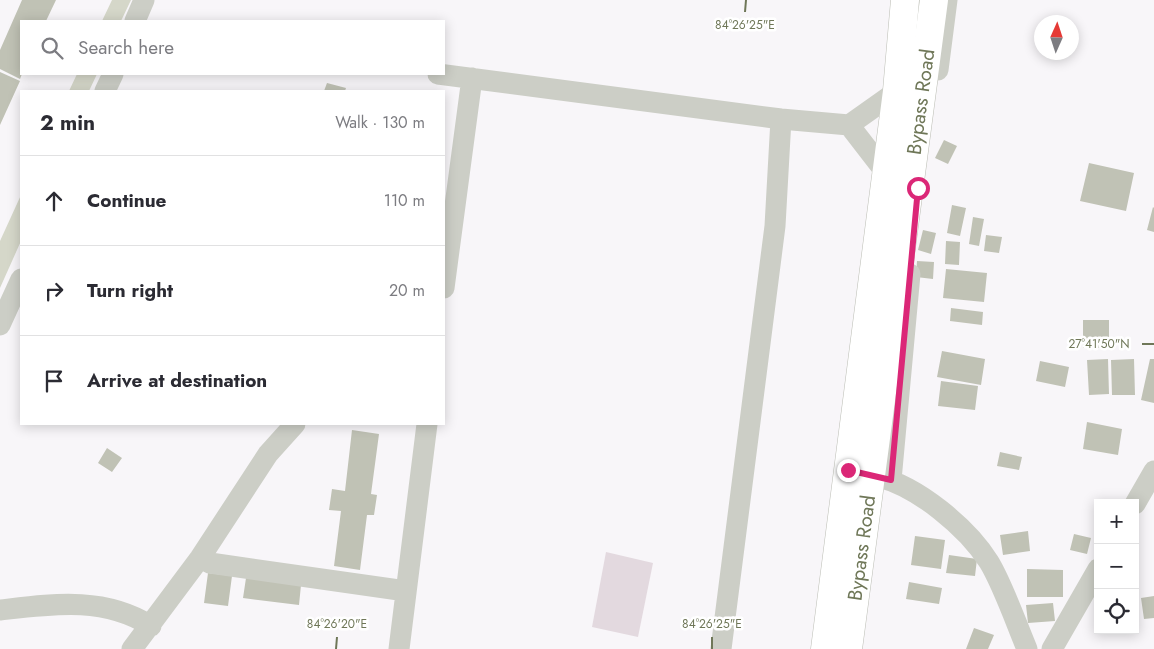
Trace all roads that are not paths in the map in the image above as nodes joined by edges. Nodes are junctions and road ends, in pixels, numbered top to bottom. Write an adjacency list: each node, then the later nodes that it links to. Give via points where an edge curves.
1 (144, 0): 5 (street)
2 (905, 0): 10 (highway, Bypass Road)
3 (934, 0): 20 (highway, Bypass Road)
4 (947, 0): 20 (street)
5 (135, 20)
6 (112, 75): 9 (street)
7 (445, 75): 8 (street)
8 (472, 78): 11 (street); 14 (street)
9 (105, 90)
10 (897, 91): 12 (street); 13 (highway, Bypass Road)
11 (781, 119): 12 (street); 29 (street, via 775,226)
12 (849, 125): 13 (street)
13 (886, 170): 20 (highway, Bypass Road)
14 (445, 280)
15 (20, 281): 16 (street)
16 (0, 325)
17 (294, 425): 22 (street, via 268,454)
18 (427, 425): 24 (street)
19 (1154, 471): 21 (street)
20 (870, 475): 30 (highway, Bypass Road); 31 (highway, Bypass Road); 32 (street, via 921,497 955,522 989,562)
21 (1138, 499)
22 (200, 558): 24 (street, via 210,563); 26 (street)
23 (1094, 576): 33 (street)
24 (406, 592): 28 (street)
25 (0, 610): 26 (street, via 90,604 136,616)
26 (151, 626): 27 (street)
27 (132, 649)
28 (398, 649)
29 (721, 649)
30 (825, 649)
31 (848, 649)
32 (1027, 649)
33 (1052, 649)

